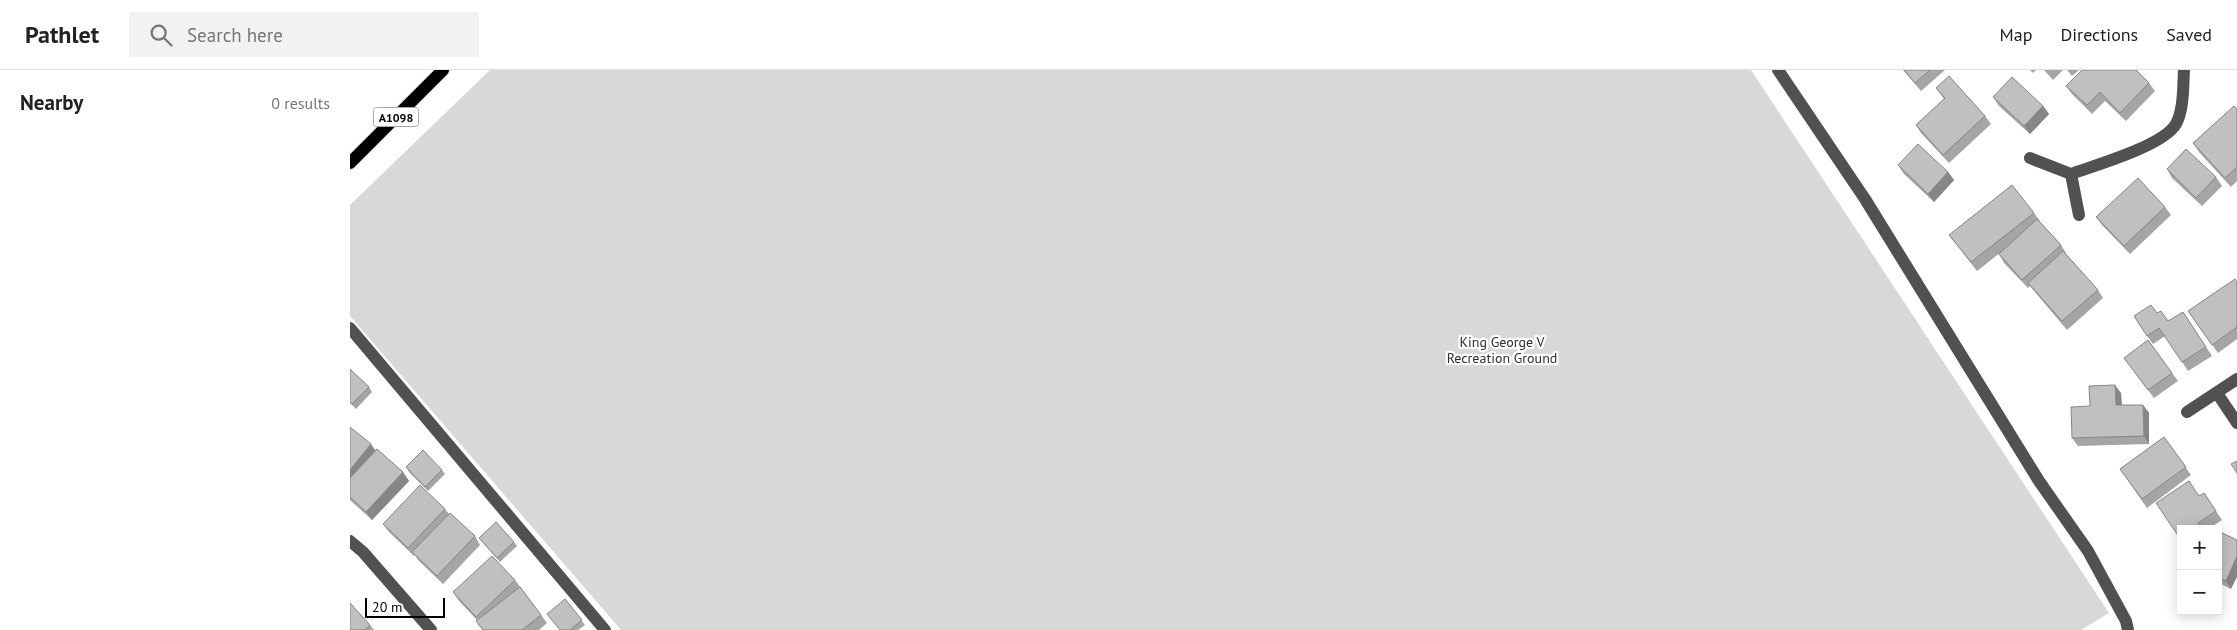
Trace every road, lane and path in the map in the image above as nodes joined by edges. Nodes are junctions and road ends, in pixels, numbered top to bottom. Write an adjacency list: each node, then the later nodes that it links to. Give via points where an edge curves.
1 (443, 70): 5 (main road, A1098)
2 (1778, 70): 16 (street, via 1865,199 2039,481 2088,551)
3 (2184, 70): 6 (street, via 2180,110 2168,134 2144,147)
4 (2030, 158): 6 (street)
5 (350, 163)
6 (2071, 174): 7 (street)
7 (2079, 215)
8 (350, 328): 15 (street)
9 (2237, 379): 10 (street)
10 (2217, 393): 11 (street); 12 (street)
11 (2187, 412)
12 (2237, 423)
13 (350, 541): 14 (street)
14 (431, 630)
15 (605, 630)
16 (2128, 630)

